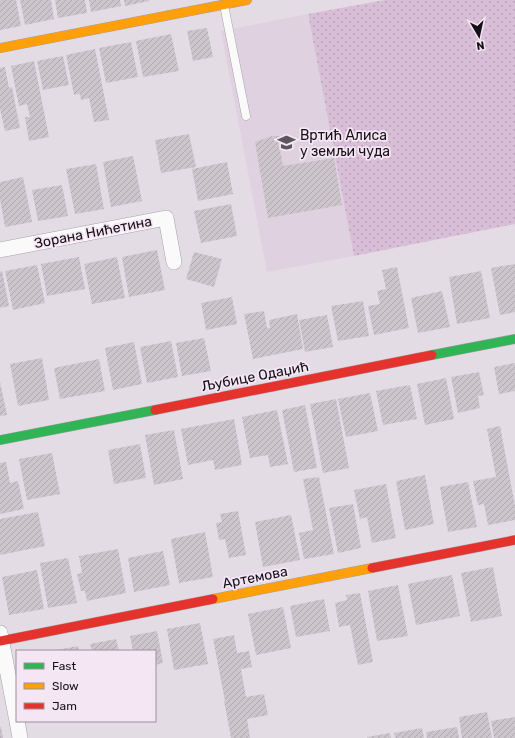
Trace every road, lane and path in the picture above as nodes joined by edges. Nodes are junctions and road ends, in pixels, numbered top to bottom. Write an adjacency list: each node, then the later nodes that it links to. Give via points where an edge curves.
1 (247, 0): 2 (street)
2 (224, 4): 3 (street); 4 (lane)
3 (0, 48)
4 (246, 116)
5 (0, 250): 6 (street, Зорана Нићетина, via 166,218)
6 (174, 262)
7 (515, 339): 8 (street, Љубице Одаџић)
8 (0, 440)
9 (515, 540): 10 (street, Артемова)
10 (0, 638): 11 (street)
11 (16, 716)
12 (17, 722): 13 (street)
13 (20, 738)

